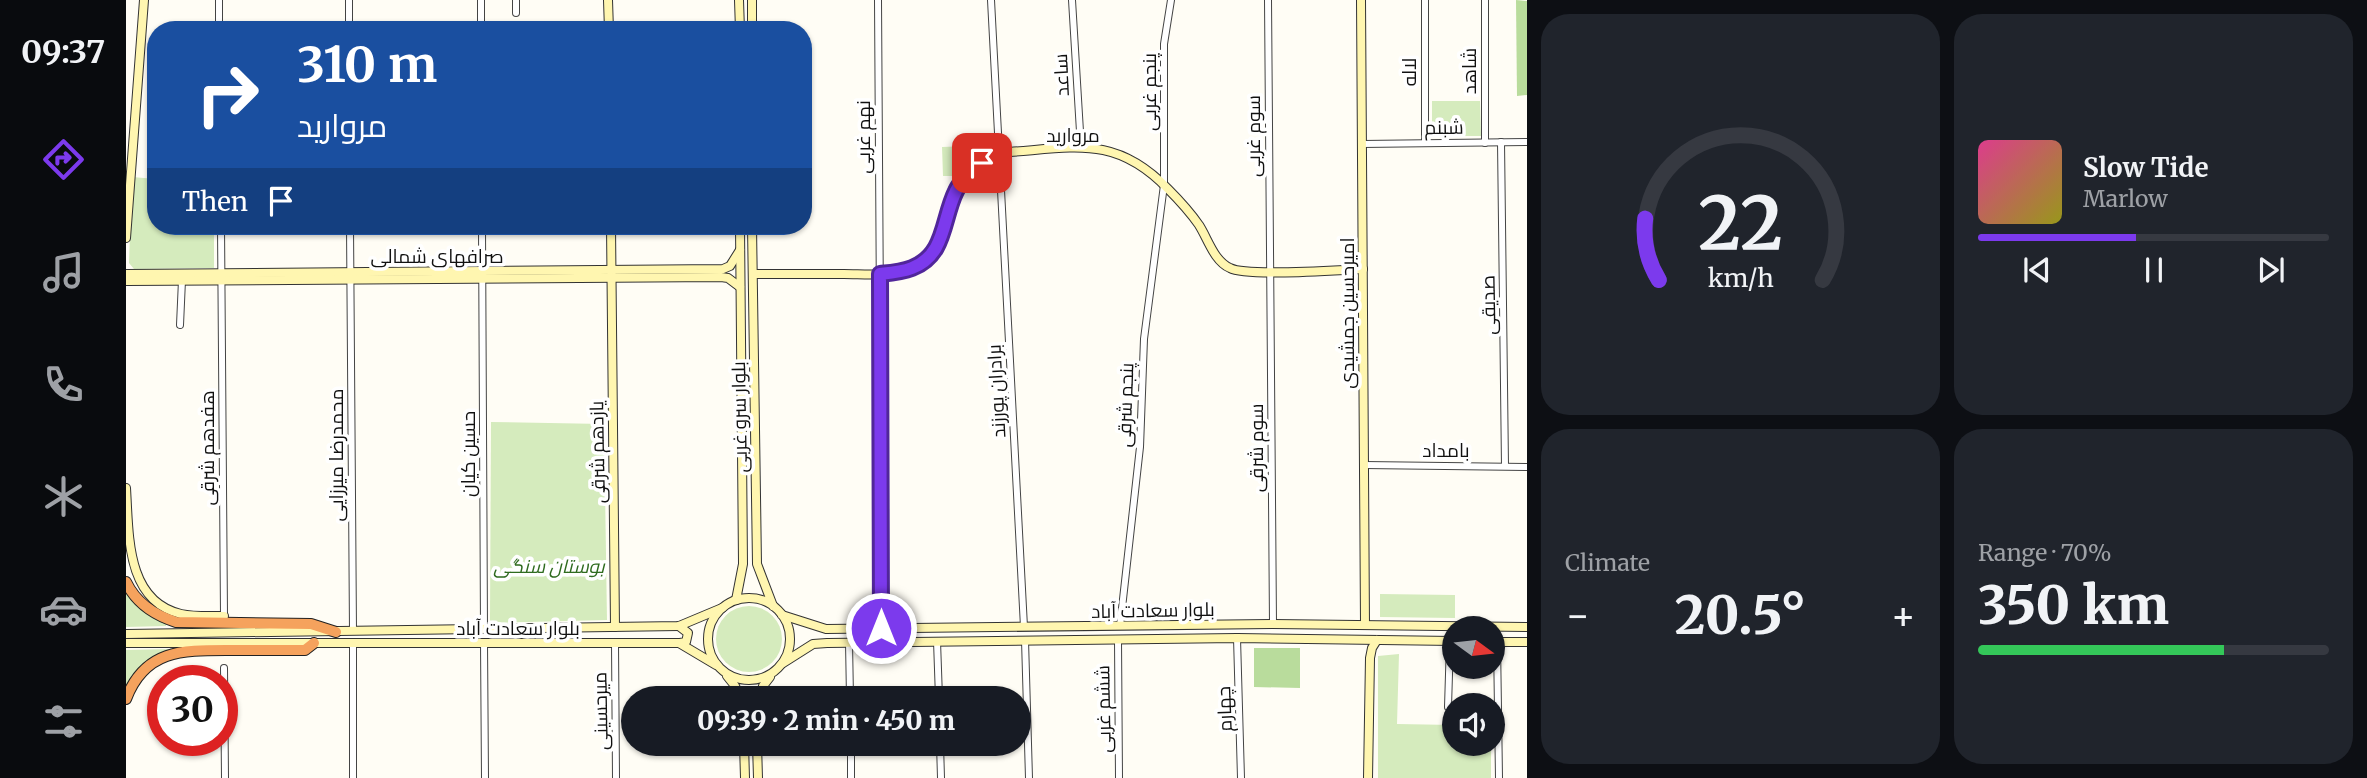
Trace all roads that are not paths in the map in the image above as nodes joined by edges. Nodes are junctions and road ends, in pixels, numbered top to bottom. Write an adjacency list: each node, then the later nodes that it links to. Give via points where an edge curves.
1 (144, 0): 38 (main road)
2 (219, 0): 18 (street)
3 (349, 0): 19 (street)
4 (481, 0): 20 (street)
5 (516, 0): 17 (street)
6 (608, 0): 21 (main road)
7 (739, 0): 22 (main road)
8 (752, 0): 23 (main road)
9 (878, 0): 45 (street, نهم غربی)
10 (991, 0): 30 (street, برادران پورزند)
11 (1072, 0): 29 (street, ساعد)
12 (1171, 0): 31 (street, پنجم غربی, via 1164,44)
13 (1268, 0): 41 (street, سوم غربی)
14 (1361, 0): 28 (main road, امیرحسین جمشیدی)
15 (1424, 0): 26 (street, لاله)
16 (1485, 0): 27 (street, شاهد)
17 (516, 13)
18 (219, 21)
19 (349, 21)
20 (481, 21)
21 (609, 21)
22 (740, 21)
23 (752, 21)
24 (1501, 142): 25 (street, شبنم); 27 (street, شبنم); 54 (street, صدیقی)
25 (1527, 142)
26 (1425, 143): 27 (street, شبنم); 28 (street, شبنم)
27 (1485, 143)
28 (1362, 144): 40 (main road, امیرحسین جمشیدی)
29 (1081, 148): 30 (main road, مروارید); 31 (main road, مروارید, via 1126,156)
30 (1000, 154): 45 (main road, مروارید, via 960,184 941,241 931,255 914,268); 69 (street, برادران پورزند)
31 (1164, 185): 41 (main road, مروارید, via 1198,224 1224,265 1237,271); 66 (street, پنجم شرقی, via 1144,339 1140,447)
32 (221, 235): 48 (street, هفدهم شرقی)
33 (350, 235): 47 (street, محمدرضا میرزایی)
34 (482, 235): 46 (street, حسین کیان)
35 (611, 235): 43 (main road, یازدهم شرقی)
36 (740, 235): 39 (main road, بلوار سرو غربی)
37 (752, 235): 44 (main road, بلوار سرو غربی)
38 (126, 238)
39 (740, 250): 43 (main road, صرافهای شمالی, via 723,269); 51 (main road, بلوار سرو غربی)
40 (1363, 269): 41 (main road, مروارید); 53 (main road, امیرحسین جمشیدی)
41 (1270, 271): 63 (street, سوم شرقی)
42 (126, 274): 48 (main road, صرافهای شمالی)
43 (611, 274): 46 (main road, صرافهای شمالی); 51 (main road, صرافهای شمالی, via 721,277); 67 (main road, یازدهم شرقی)
44 (752, 274): 45 (main road, مروارید); 59 (main road, بلوار سرو غربی, via 757,564)
45 (880, 274): 71 (street, نهم غربی)
46 (483, 275): 47 (main road, صرافهای شمالی); 72 (street, حسین کیان)
47 (350, 276): 48 (main road, صرافهای شمالی); 73 (street, محمدرضا میرزایی)
48 (222, 277): 49 (main road, صرافهای شمالی); 62 (street, هفدهم شرقی)
49 (182, 280): 50 (main road, صرافهای شمالی); 52 (street)
50 (126, 281)
51 (740, 287): 58 (main road, بلوار سرو غربی, via 743,565)
52 (180, 325)
53 (1364, 466): 54 (street, بامداد); 64 (main road, امیرحسین جمشیدی)
54 (1505, 466): 55 (street, بامداد)
55 (1527, 467)
56 (126, 488): 62 (main road, via 135,578 145,595 174,612)
57 (126, 582): 74 (highway, via 143,605 176,622 311,624)
58 (736, 600): 59 (main road, via 761,600); 60 (main road)
59 (773, 606): 61 (main road)
60 (722, 608): 65 (main road, بلوار سعادت آباد); 94 (main road, via 709,627 710,653)
61 (782, 615): 71 (main road, بلوار سعادت آباد, via 826,629); 93 (main road, via 790,639)
62 (224, 616)
63 (1273, 624): 64 (main road, بلوار سعادت آباد); 66 (main road, بلوار سعادت آباد)
64 (1365, 625): 70 (main road, بلوار سعادت آباد)
65 (679, 626): 67 (main road, بلوار سعادت آباد); 91 (main road, via 688,633 686,642)
66 (1120, 626): 69 (main road, بلوار سعادت آباد)
67 (615, 627): 72 (main road, بلوار سعادت آباد)
68 (1001, 627): 69 (main road, بلوار سعادت آباد); 71 (main road, بلوار سعادت آباد); 82 (main road)
69 (1024, 627)
70 (1527, 627)
71 (881, 628)
72 (484, 629): 73 (main road, بلوار سعادت آباد)
73 (353, 631): 74 (main road, بلوار سعادت آباد)
74 (336, 632): 75 (main road, بلوار سعادت آباد)
75 (128, 638): 87 (main road, بلوار سعادت آباد)
76 (1237, 638): 77 (main road, بلوار سعادت آباد); 79 (main road, بلوار سعادت آباد); 118 (street, چهارم)
77 (1118, 639): 78 (main road, بلوار سعادت آباد); 117 (street, ششم غربی)
78 (1025, 640): 82 (main road, بلوار سعادت آباد); 116 (street)
79 (1362, 640): 80 (main road, بلوار سعادت آباد); 92 (main road)
80 (1377, 640): 83 (main road, بلوار سعادت آباد); 92 (main road)
81 (937, 641): 82 (main road, بلوار سعادت آباد); 84 (main road, بلوار سعادت آباد); 101 (street)
82 (999, 641)
83 (1442, 641)
84 (849, 642): 93 (main road, بلوار سعادت آباد, via 813,644); 100 (street)
85 (1505, 642): 86 (main road)
86 (1527, 642)
87 (314, 643): 88 (main road, بلوار سعادت آباد); 102 (highway, via 305,650 174,652 144,669)
88 (353, 643): 89 (main road, بلوار سعادت آباد); 109 (street)
89 (484, 643): 90 (main road, بلوار سعادت آباد); 110 (street)
90 (615, 643): 91 (main road, بلوار سعادت آباد); 111 (street, میرحسینی)
91 (679, 643): 94 (main road, بلوار سعادت آباد)
92 (1370, 658): 119 (main road)
93 (783, 663): 95 (main road)
94 (716, 664): 96 (main road)
95 (774, 672): 96 (main road, via 750,681); 99 (main road)
96 (725, 674): 98 (main road)
97 (1496, 679): 120 (street)
98 (734, 686)
99 (763, 686)
100 (850, 686)
101 (939, 686)
102 (126, 699)
103 (225, 756): 108 (street)
104 (744, 756): 112 (main road)
105 (757, 756): 113 (main road)
106 (850, 756): 114 (street)
107 (940, 756): 115 (street)
108 (225, 778)
109 (353, 778)
110 (485, 778)
111 (616, 778)
112 (745, 778)
113 (758, 778)
114 (851, 778)
115 (941, 778)
116 (1029, 778)
117 (1119, 778)
118 (1241, 778)
119 (1368, 778)
120 (1499, 778)

